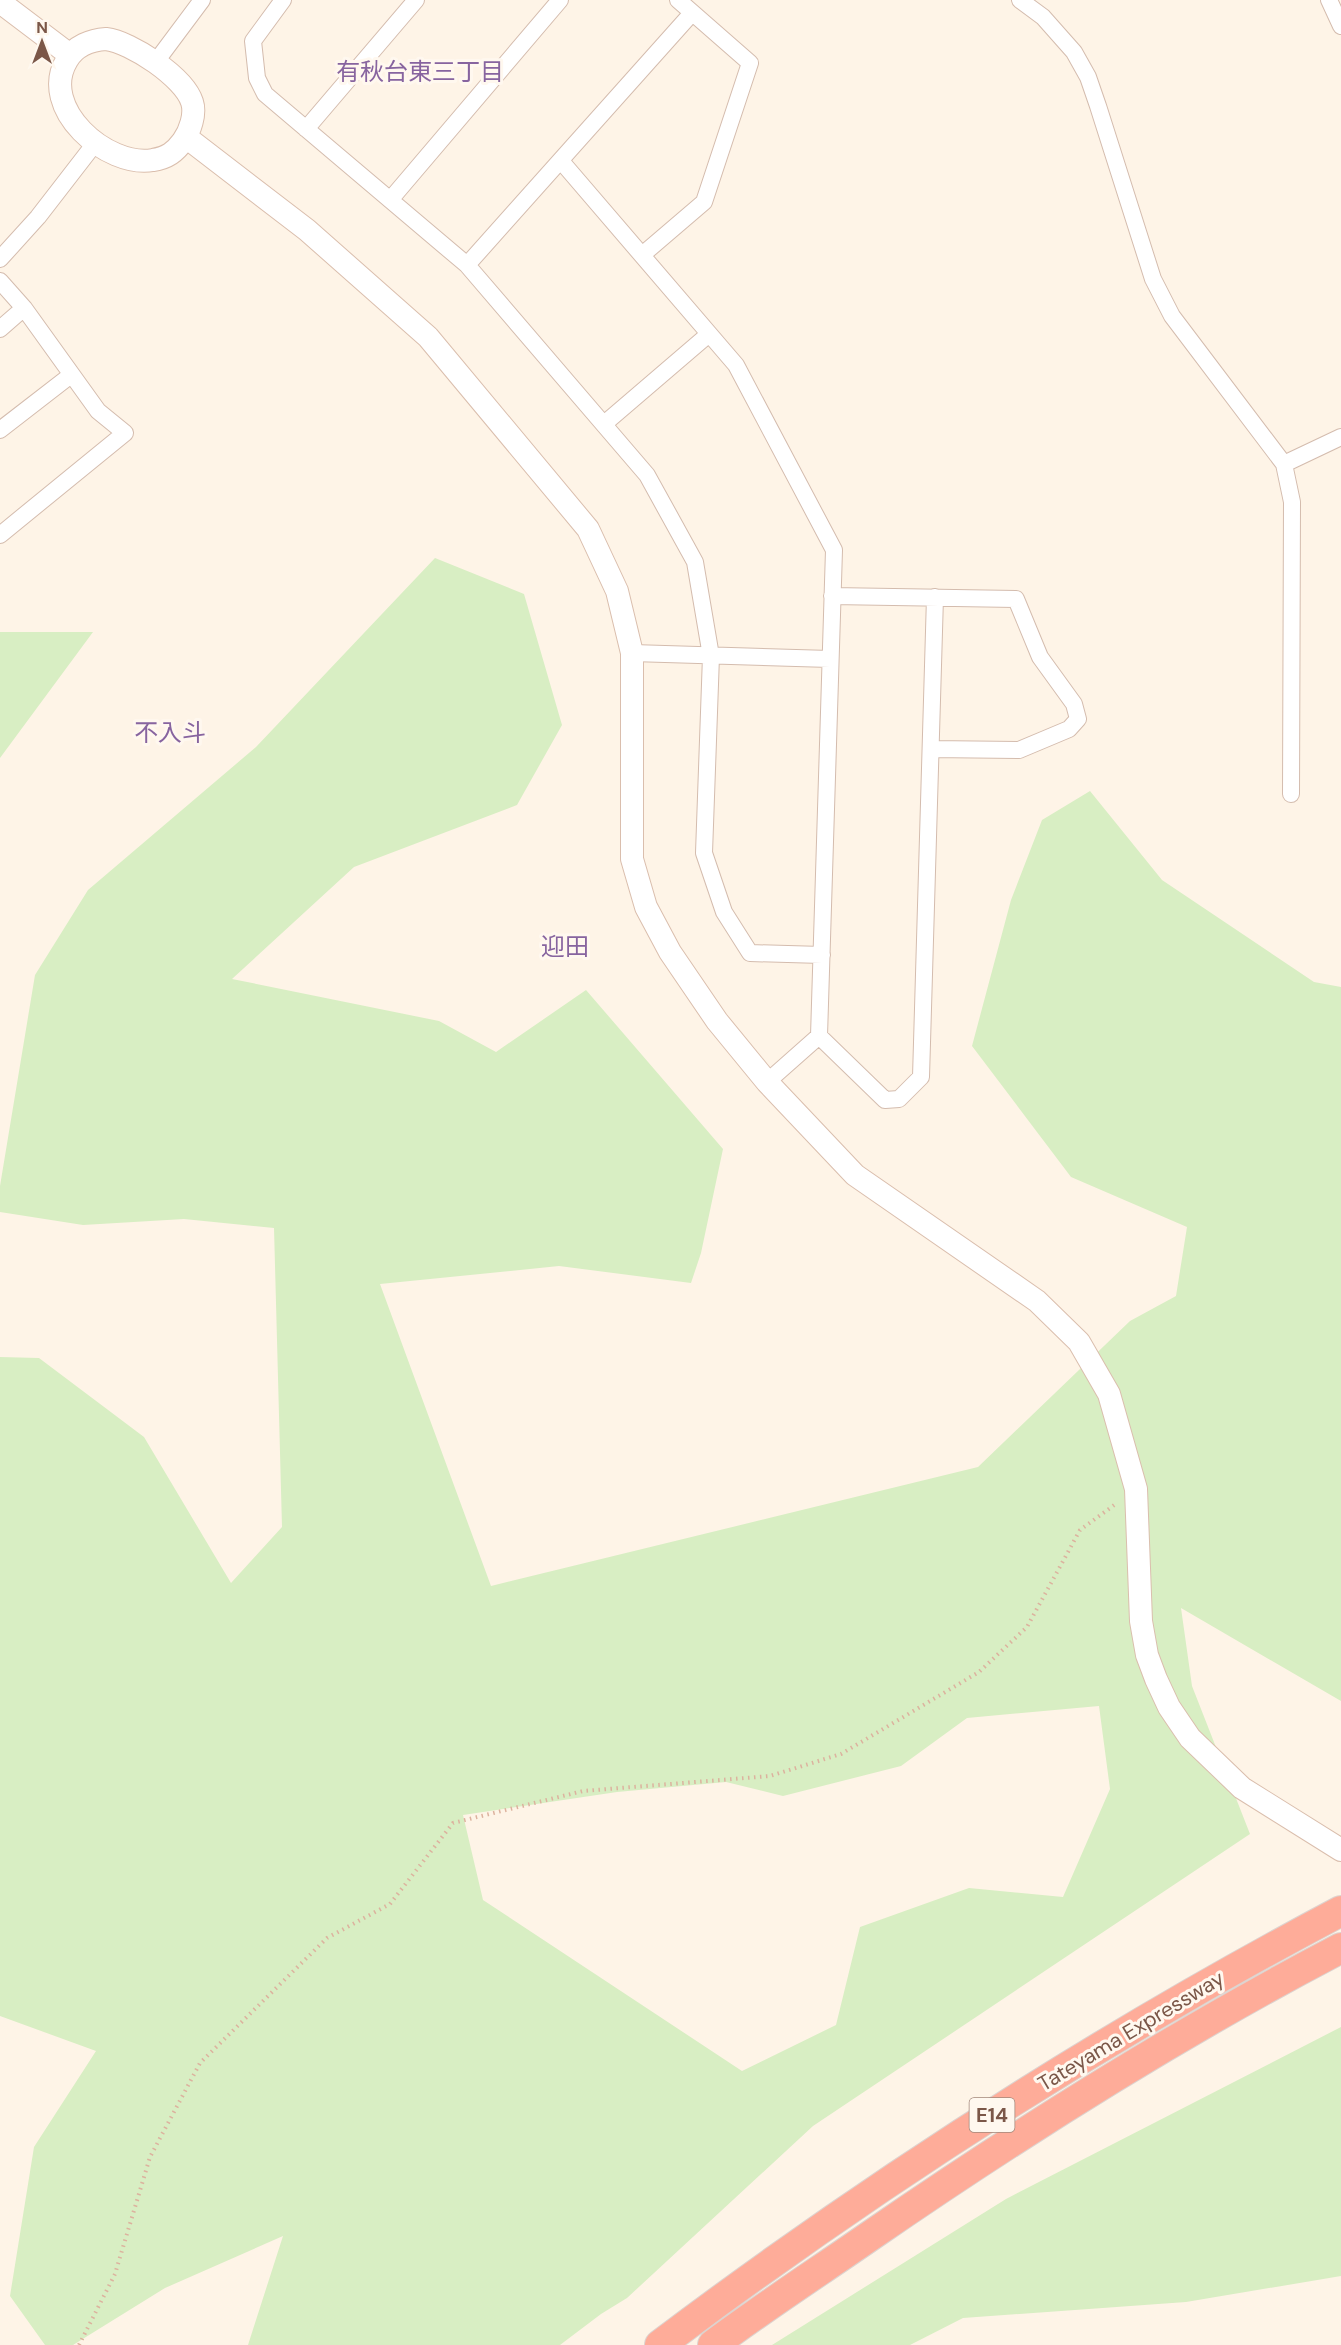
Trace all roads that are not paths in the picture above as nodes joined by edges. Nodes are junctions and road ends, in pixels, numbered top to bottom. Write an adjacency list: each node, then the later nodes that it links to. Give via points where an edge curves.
1 (202, 0): 12 (street)
2 (283, 0): 13 (street, via 253,41 257,78 265,94)
3 (416, 0): 13 (street)
4 (560, 0): 17 (street)
5 (678, 0): 9 (street)
6 (1020, 0): 29 (street, via 1043,17 1074,52 1088,77 1153,279 1172,316)
7 (1329, 0): 10 (street)
8 (0, 2): 11 (street)
9 (692, 13): 16 (street); 18 (street, via 750,63 704,202)
10 (1341, 26)
11 (69, 55): 12 (street, via 95,40 118,40); 15 (street, via 60,71 60,98 74,121)
12 (155, 63): 14 (street, via 182,84 192,103 192,123)
13 (306, 129): 17 (street)
14 (186, 137): 15 (street, via 174,153 141,162 125,159); 33 (street, via 307,230 428,337 588,529 616,591)
15 (96, 142): 19 (street)
16 (561, 161): 18 (street); 20 (street)
17 (390, 200): 20 (street)
18 (642, 255): 24 (street)
19 (0, 259)
20 (467, 265): 26 (street)
21 (0, 281): 22 (street)
22 (24, 308): 23 (street); 25 (street)
23 (0, 329)
24 (709, 334): 26 (street); 31 (street, via 736,365 834,550)
25 (71, 375): 27 (street); 30 (street, via 98,411 125,433)
26 (604, 424): 34 (street, via 647,475 695,562)
27 (0, 430)
28 (1341, 437): 29 (street)
29 (1284, 464): 37 (street, via 1292,502)
30 (0, 535)
31 (832, 596): 32 (street); 35 (street)
32 (935, 597): 36 (street); 36 (street, via 1016,598 1040,657 1074,704 1078,719 1069,729 1019,750)
33 (632, 653): 34 (street); 40 (street, via 632,860 646,907 670,952 717,1022)
34 (711, 656): 35 (street); 38 (street, via 704,853 724,912 750,953)
35 (830, 659): 38 (street)
36 (931, 749): 39 (street, via 921,1077 899,1099 885,1100)
37 (1291, 794)
38 (822, 955): 39 (street)
39 (819, 1036): 40 (street)
40 (767, 1082): 41 (street, via 855,1175 1037,1300 1079,1342 1109,1394 1136,1489 1141,1621 1147,1655 1169,1707 1190,1738 1242,1788)
41 (1341, 1850)
42 (1341, 1911): 44 (highway, Tateyama Expressway / E14, via 1090,2053 911,2166)
43 (1341, 1948): 45 (highway, Tateyama Expressway / E14, via 1107,2081 931,2194)
44 (660, 2345)
45 (713, 2345)

